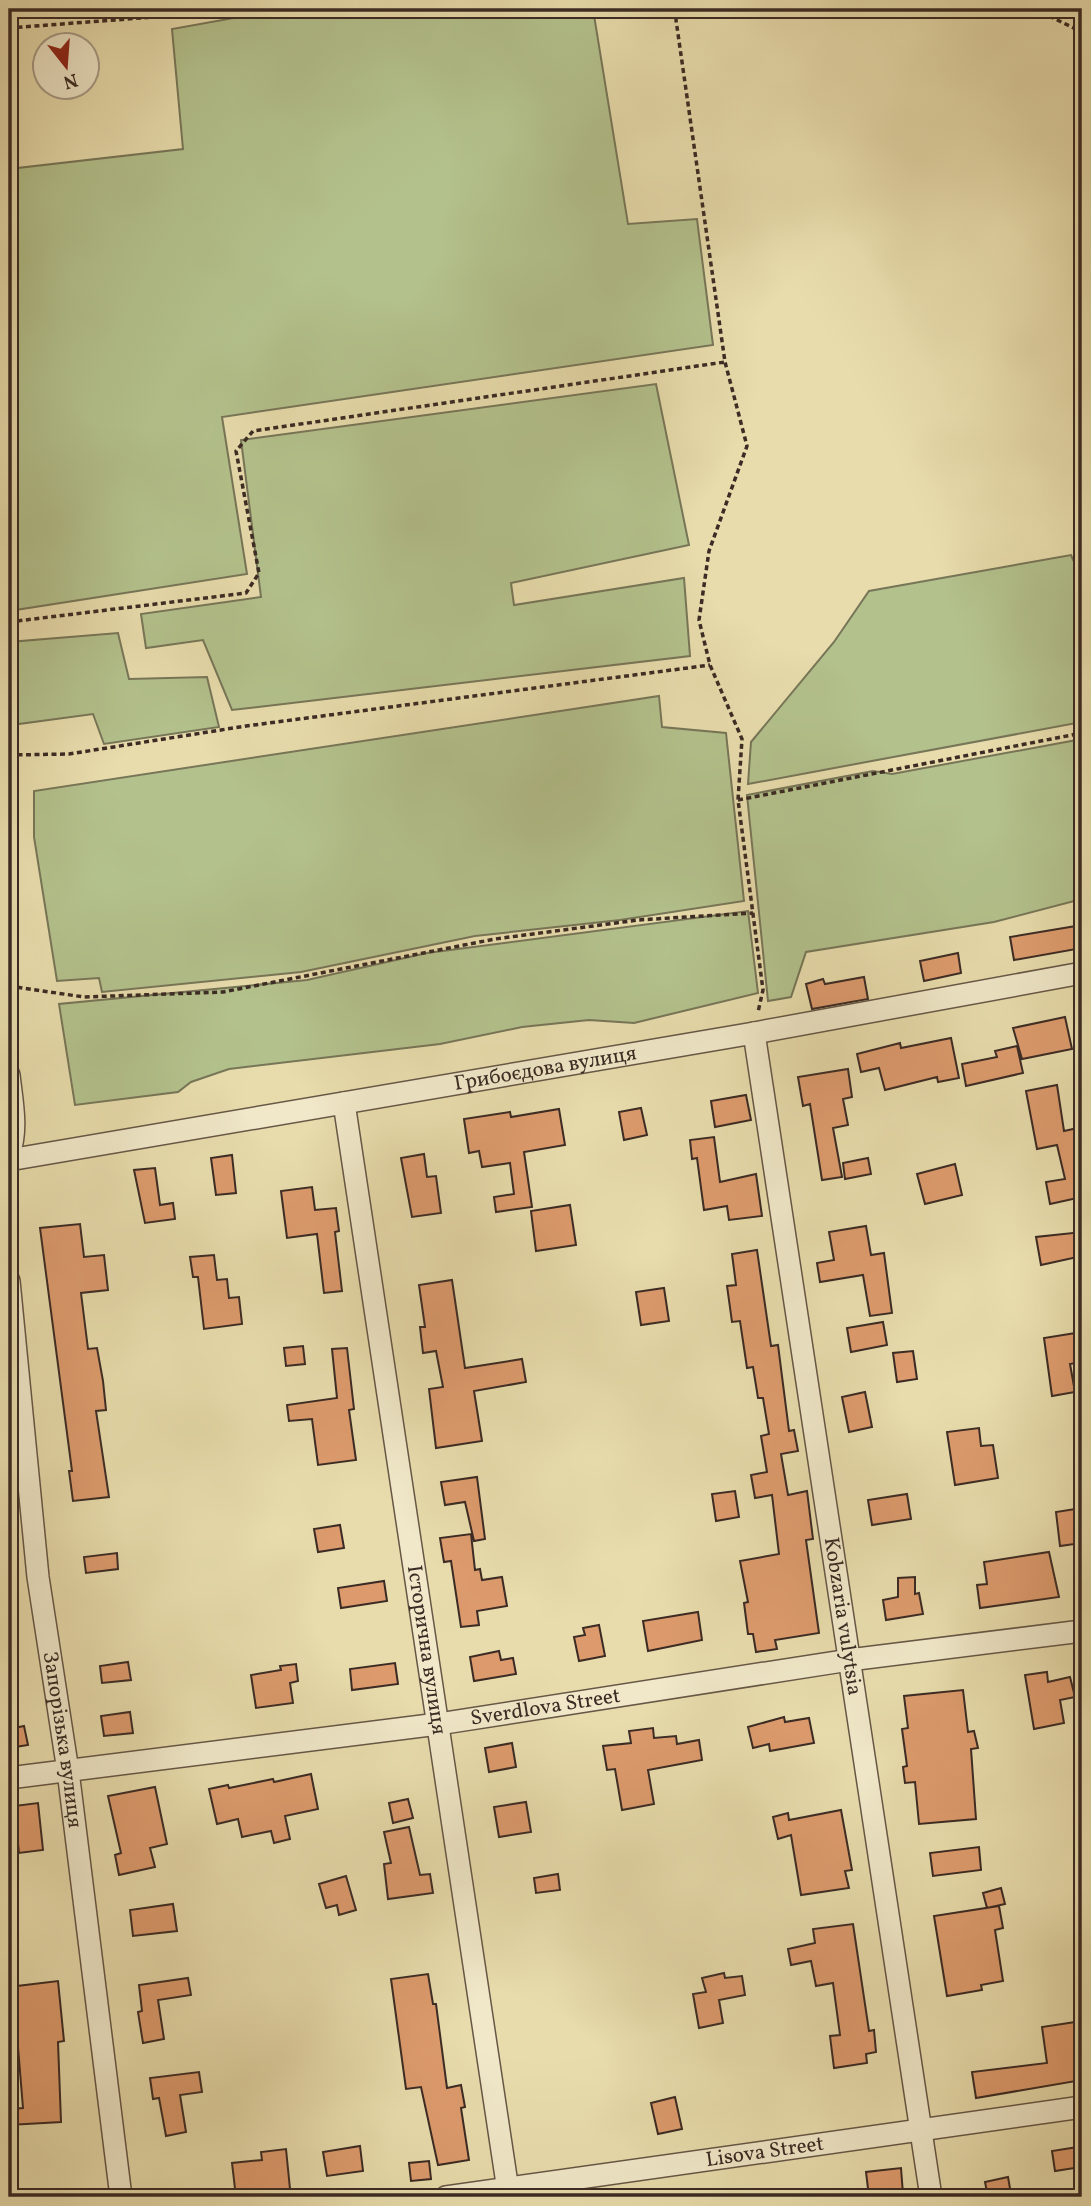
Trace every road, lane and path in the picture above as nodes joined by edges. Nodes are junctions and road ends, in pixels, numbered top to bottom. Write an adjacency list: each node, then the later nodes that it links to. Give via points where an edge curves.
1 (204, 9): 4 (path)
2 (677, 9): 6 (path)
3 (1046, 9): 5 (path, via 1047,15)
4 (9, 28)
5 (1082, 32)
6 (725, 362): 7 (path, via 253,431 236,451 259,573 246,593); 8 (path, via 747,446 709,551 699,620)
7 (9, 622)
8 (710, 665): 10 (path, via 69,754); 11 (path, via 742,739)
9 (1082, 733): 11 (path)
10 (9, 755)
11 (738, 800): 12 (path)
12 (753, 913): 14 (path, via 638,920 495,939 223,992 84,997); 15 (path, via 763,990)
13 (1082, 977): 15 (street, Грибоєдова вулиця)
14 (9, 986)
15 (754, 1033): 17 (street, Грибоєдова вулиця); 22 (street, Kobzaria vulytsia)
16 (9, 1075): 18 (street, via 14,1121)
17 (344, 1103): 19 (street, Грибоєдова вулиця); 23 (street, Історична вулиця)
18 (9, 1154)
19 (9, 1160)
20 (9, 1281): 24 (street, Запорізька вулиця, via 38,1577)
21 (1082, 1631): 22 (street, Sverdlova Street)
22 (849, 1660): 23 (street, Sverdlova Street); 27 (street, Kobzaria vulytsia)
23 (438, 1724): 24 (street, Sverdlova Street); 28 (street, Історична вулиця)
24 (68, 1771): 25 (street, Sverdlova Street); 29 (street, Запорізька вулиця)
25 (9, 1778)
26 (1082, 2107): 27 (street, Lisova Street)
27 (921, 2131): 28 (street, Lisova Street); 31 (street, Kobzaria vulytsia)
28 (508, 2192): 30 (street, Lisova Street)
29 (121, 2197)
30 (446, 2197)
31 (931, 2197)

